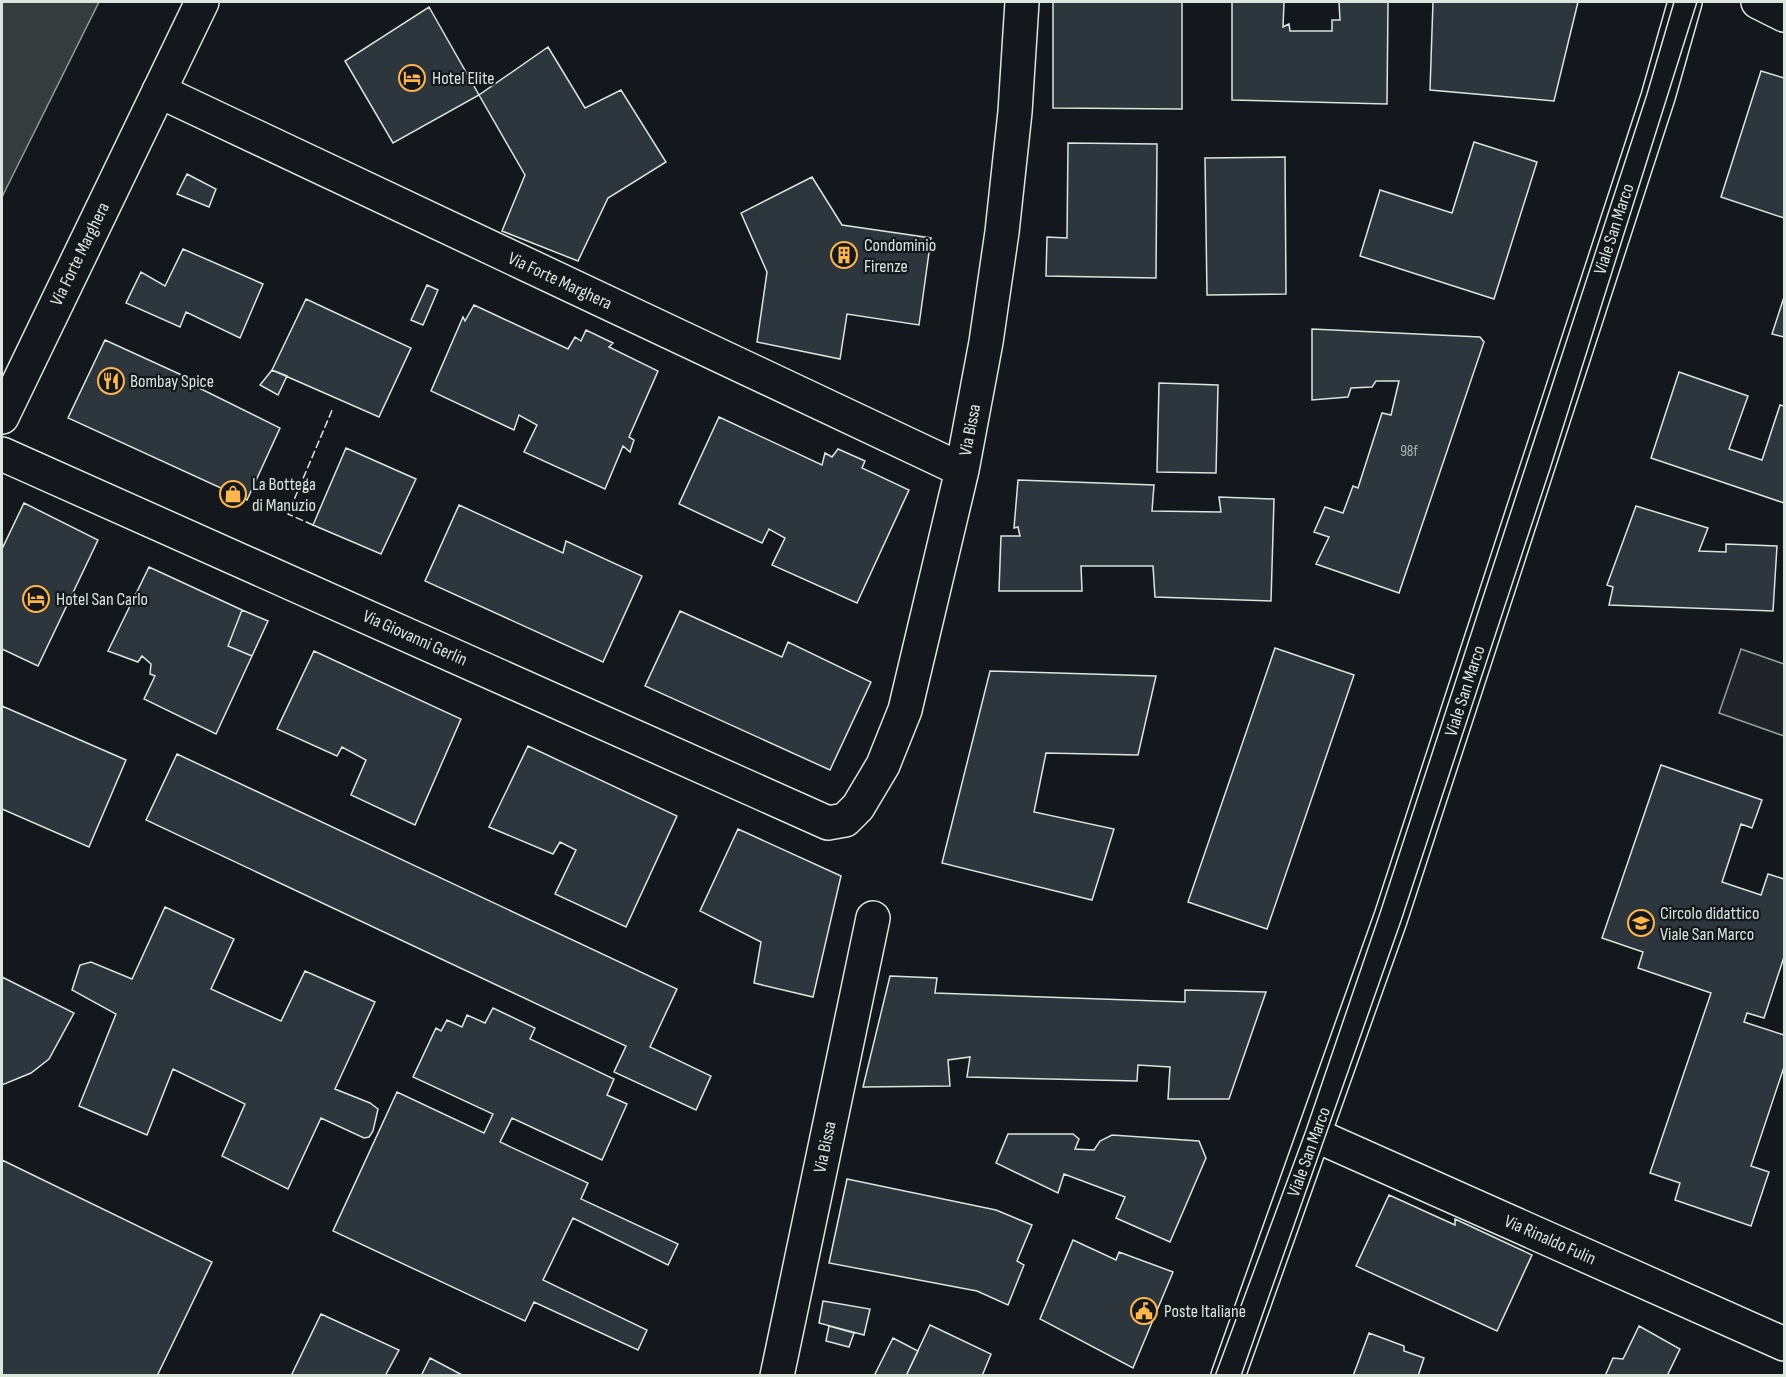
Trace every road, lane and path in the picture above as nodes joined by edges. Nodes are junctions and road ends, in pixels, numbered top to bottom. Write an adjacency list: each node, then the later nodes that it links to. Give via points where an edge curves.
1 (202, 2): 6 (street, Via Forte Marghera)
2 (1022, 2): 9 (street, Via Bissa, via 1002,232)
3 (1685, 2): 12 (street, Viale San Marco, via 1658,97 1391,917)
4 (1758, 2): 5 (street)
5 (1785, 15)
6 (159, 91): 7 (street, Via Forte Marghera); 9 (street, Via Forte Marghera)
7 (2, 417)
8 (2, 454): 10 (street, Via Giovanni Gerlin)
9 (962, 470): 10 (street, Via Bissa, via 905,710 883,765 858,807 845,820)
10 (828, 823)
11 (873, 918): 14 (street, Via Bissa)
12 (1315, 1135): 13 (street, Via Rinaldo Fulin); 15 (street, Viale San Marco)
13 (1785, 1344)
14 (777, 1376)
15 (1228, 1376)

